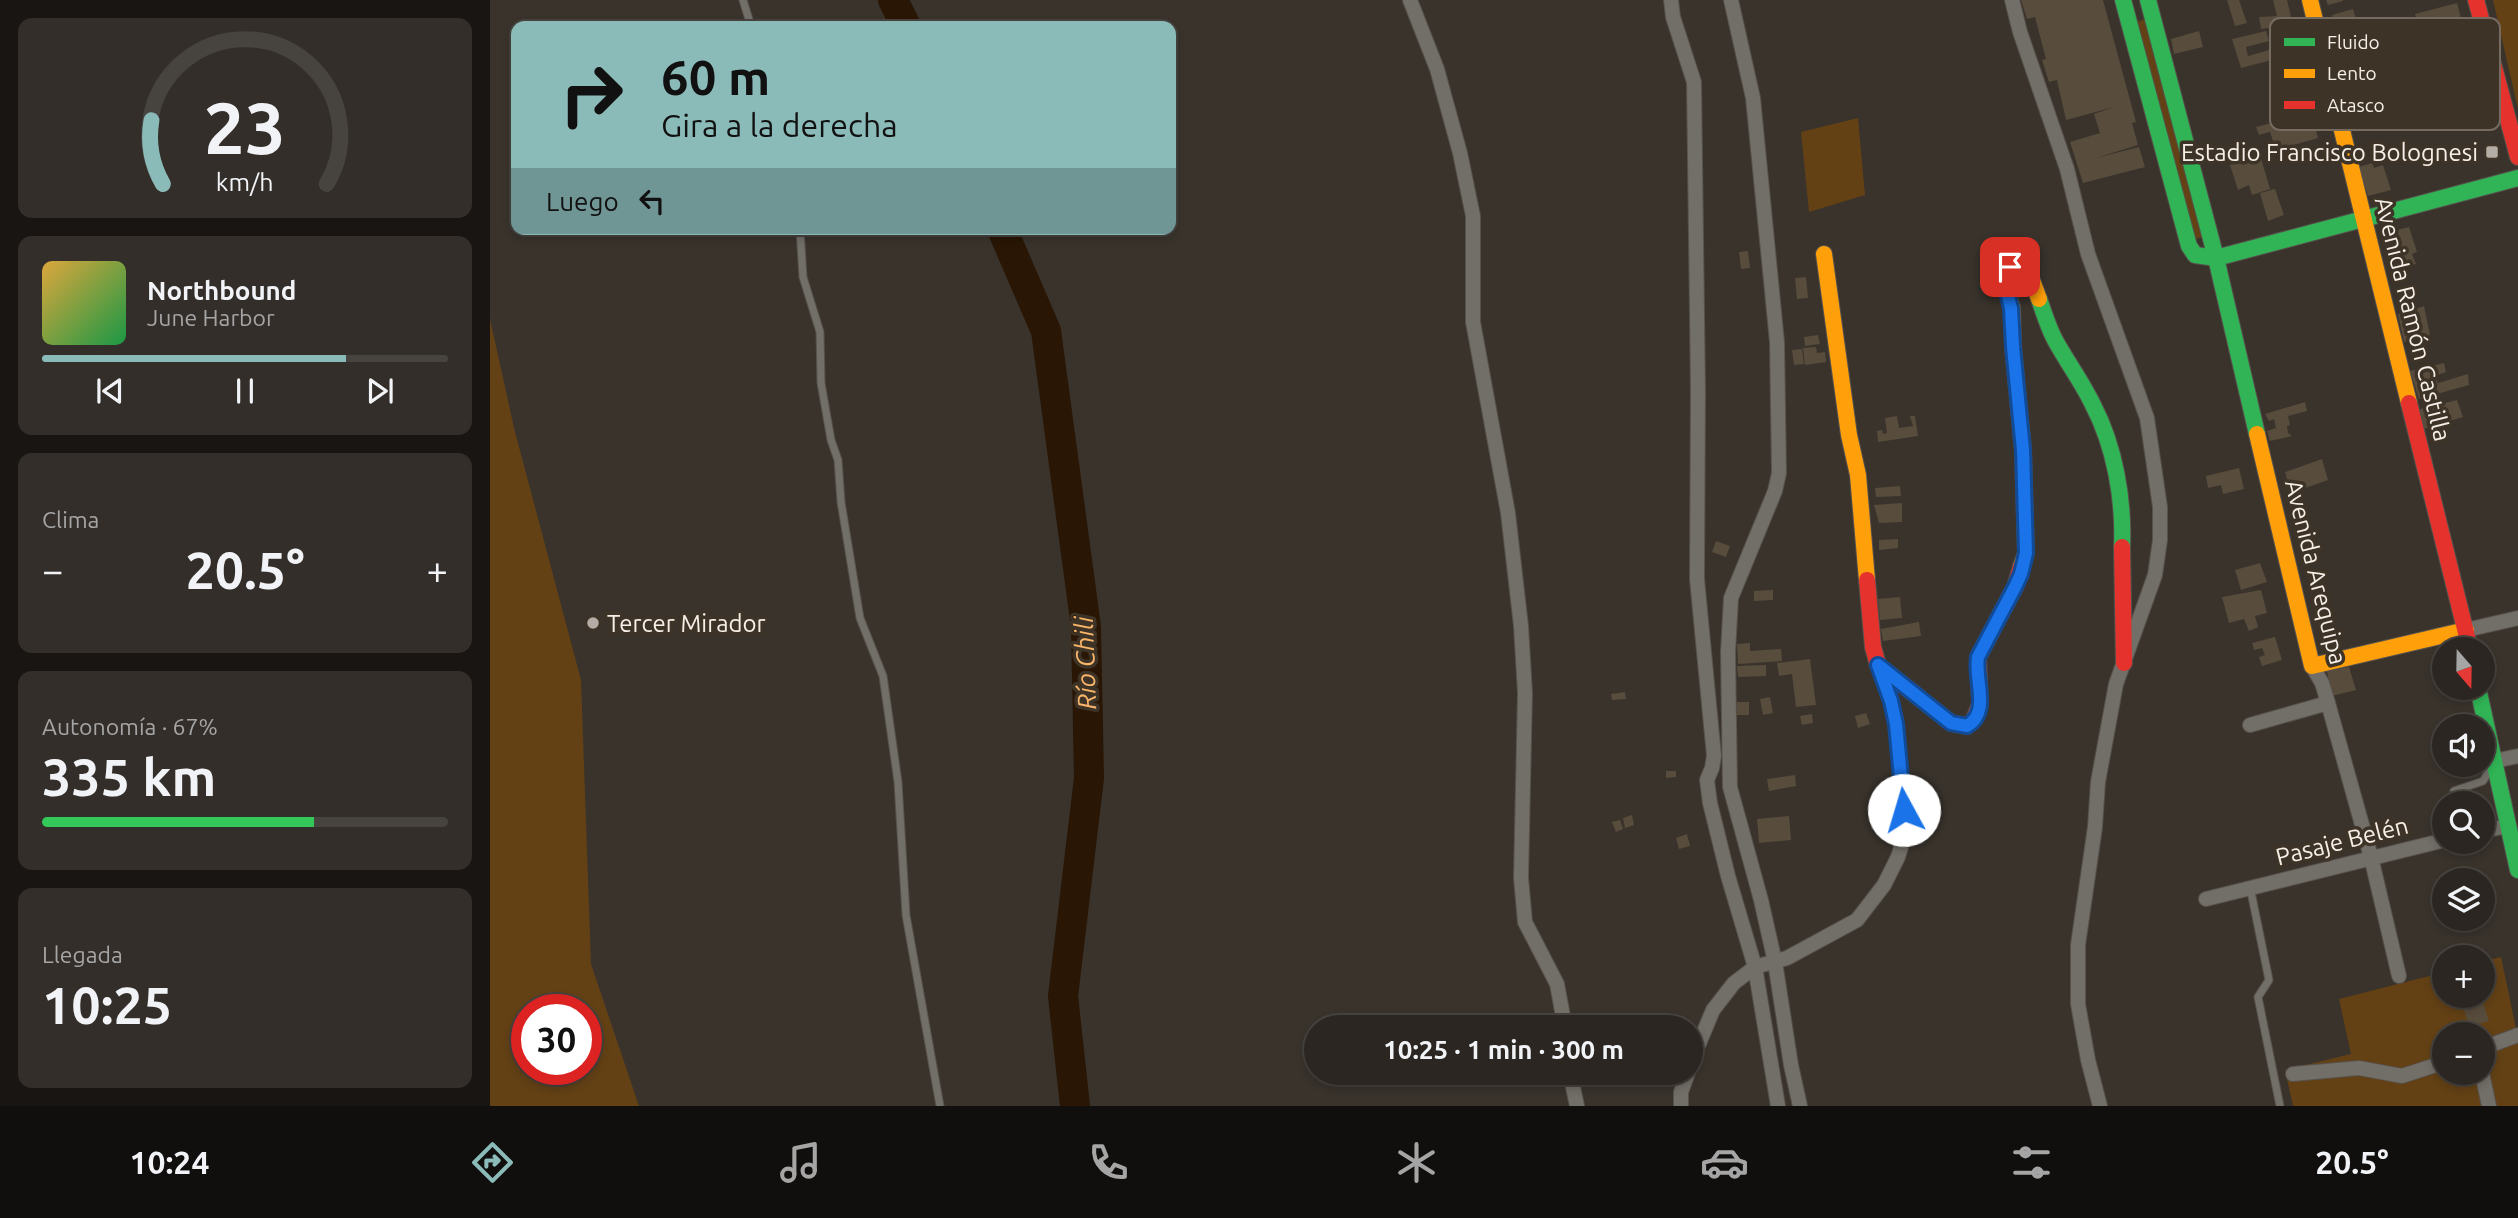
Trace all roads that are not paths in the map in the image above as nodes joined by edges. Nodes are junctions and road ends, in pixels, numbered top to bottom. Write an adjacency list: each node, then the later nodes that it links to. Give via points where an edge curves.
1 (743, 0): 12 (lane)
2 (1410, 0): 46 (street, via 1437,69 1474,216 1474,323 1508,513 1521,626 1525,922 1557,984)
3 (1671, 0): 44 (street, via 1695,82 1697,579 1714,756 1707,780 1728,876)
4 (1731, 0): 43 (street, via 1753,98 1777,342 1779,473 1731,598 1730,787)
5 (2012, 0): 24 (street, via 2067,169 2088,254 2147,418 2160,540 2155,575)
6 (2123, 0): 20 (main road, via 2190,250 2195,256)
7 (2148, 0): 20 (main road, Avenida Arequipa)
8 (2310, 0): 10 (main road, Avenida Ramón Castilla)
9 (2476, 0): 11 (main road)
10 (2314, 18)
11 (2481, 18)
12 (749, 21)
13 (2500, 90): 15 (main road)
14 (2342, 130): 17 (main road, Avenida Ramón Castilla)
15 (2518, 157)
16 (2518, 178): 17 (main road)
17 (2364, 217): 20 (main road); 22 (main road, Avenida Ramón Castilla)
18 (800, 235): 55 (lane, via 803,277 820,332 821,383 838,460 860,618 883,676 898,782 906,915)
19 (1824, 254): 25 (main road, via 1858,475)
20 (2217, 258): 26 (main road, Avenida Arequipa)
21 (2518, 618): 22 (street)
22 (2466, 629): 23 (main road, Avenida Ramón Castilla); 26 (main road)
23 (2468, 637)
24 (2123, 663): 25 (main road, via 2123,523 2106,436 2094,406 2053,337 2026,264 2016,263 2005,273 2005,284 2023,450 2026,553 2018,580 1978,657 1981,708 1977,717 1967,726 1951,723); 60 (street, via 2098,782 2078,946 2078,1004)
25 (1878, 665): 43 (street, via 1896,724 1906,831 1898,857 1884,885 1857,920)
26 (2312, 666): 27 (street, Avenida Arequipa)
27 (2328, 703): 28 (street); 39 (street, Avenida Arequipa)
28 (2250, 724)
29 (2518, 756): 30 (street)
30 (2495, 761)
31 (2495, 766): 36 (main road)
32 (2485, 777): 33 (lane)
33 (2465, 788): 34 (lane); 35 (lane)
34 (2454, 791)
35 (2465, 791)
36 (2508, 826): 37 (street); 40 (main road)
37 (2495, 829)
38 (2432, 843): 39 (street, Pasaje Belén)
39 (2371, 857): 41 (street, Pasaje Belén); 45 (street, Avenida Arequipa)
40 (2518, 870)
41 (2249, 887): 42 (street, Pasaje Belén); 61 (lane, Pasaje Belén, via 2269,980 2258,998)
42 (2206, 899)
43 (1775, 962): 44 (street); 59 (street)
44 (1755, 967): 47 (street, via 1734,983 1713,1010); 58 (street)
45 (2399, 976)
46 (1562, 1015)
47 (1703, 1034)
48 (2518, 1035): 49 (street)
49 (2495, 1044)
50 (2432, 1066): 51 (street, via 2402,1076 2359,1068)
51 (2293, 1074)
52 (1573, 1085): 56 (street)
53 (1684, 1085): 57 (street)
54 (2485, 1085): 62 (street)
55 (940, 1106)
56 (1577, 1106)
57 (1681, 1106)
58 (1778, 1106)
59 (1800, 1106)
60 (2100, 1106)
61 (2280, 1106)
62 (2489, 1106)

